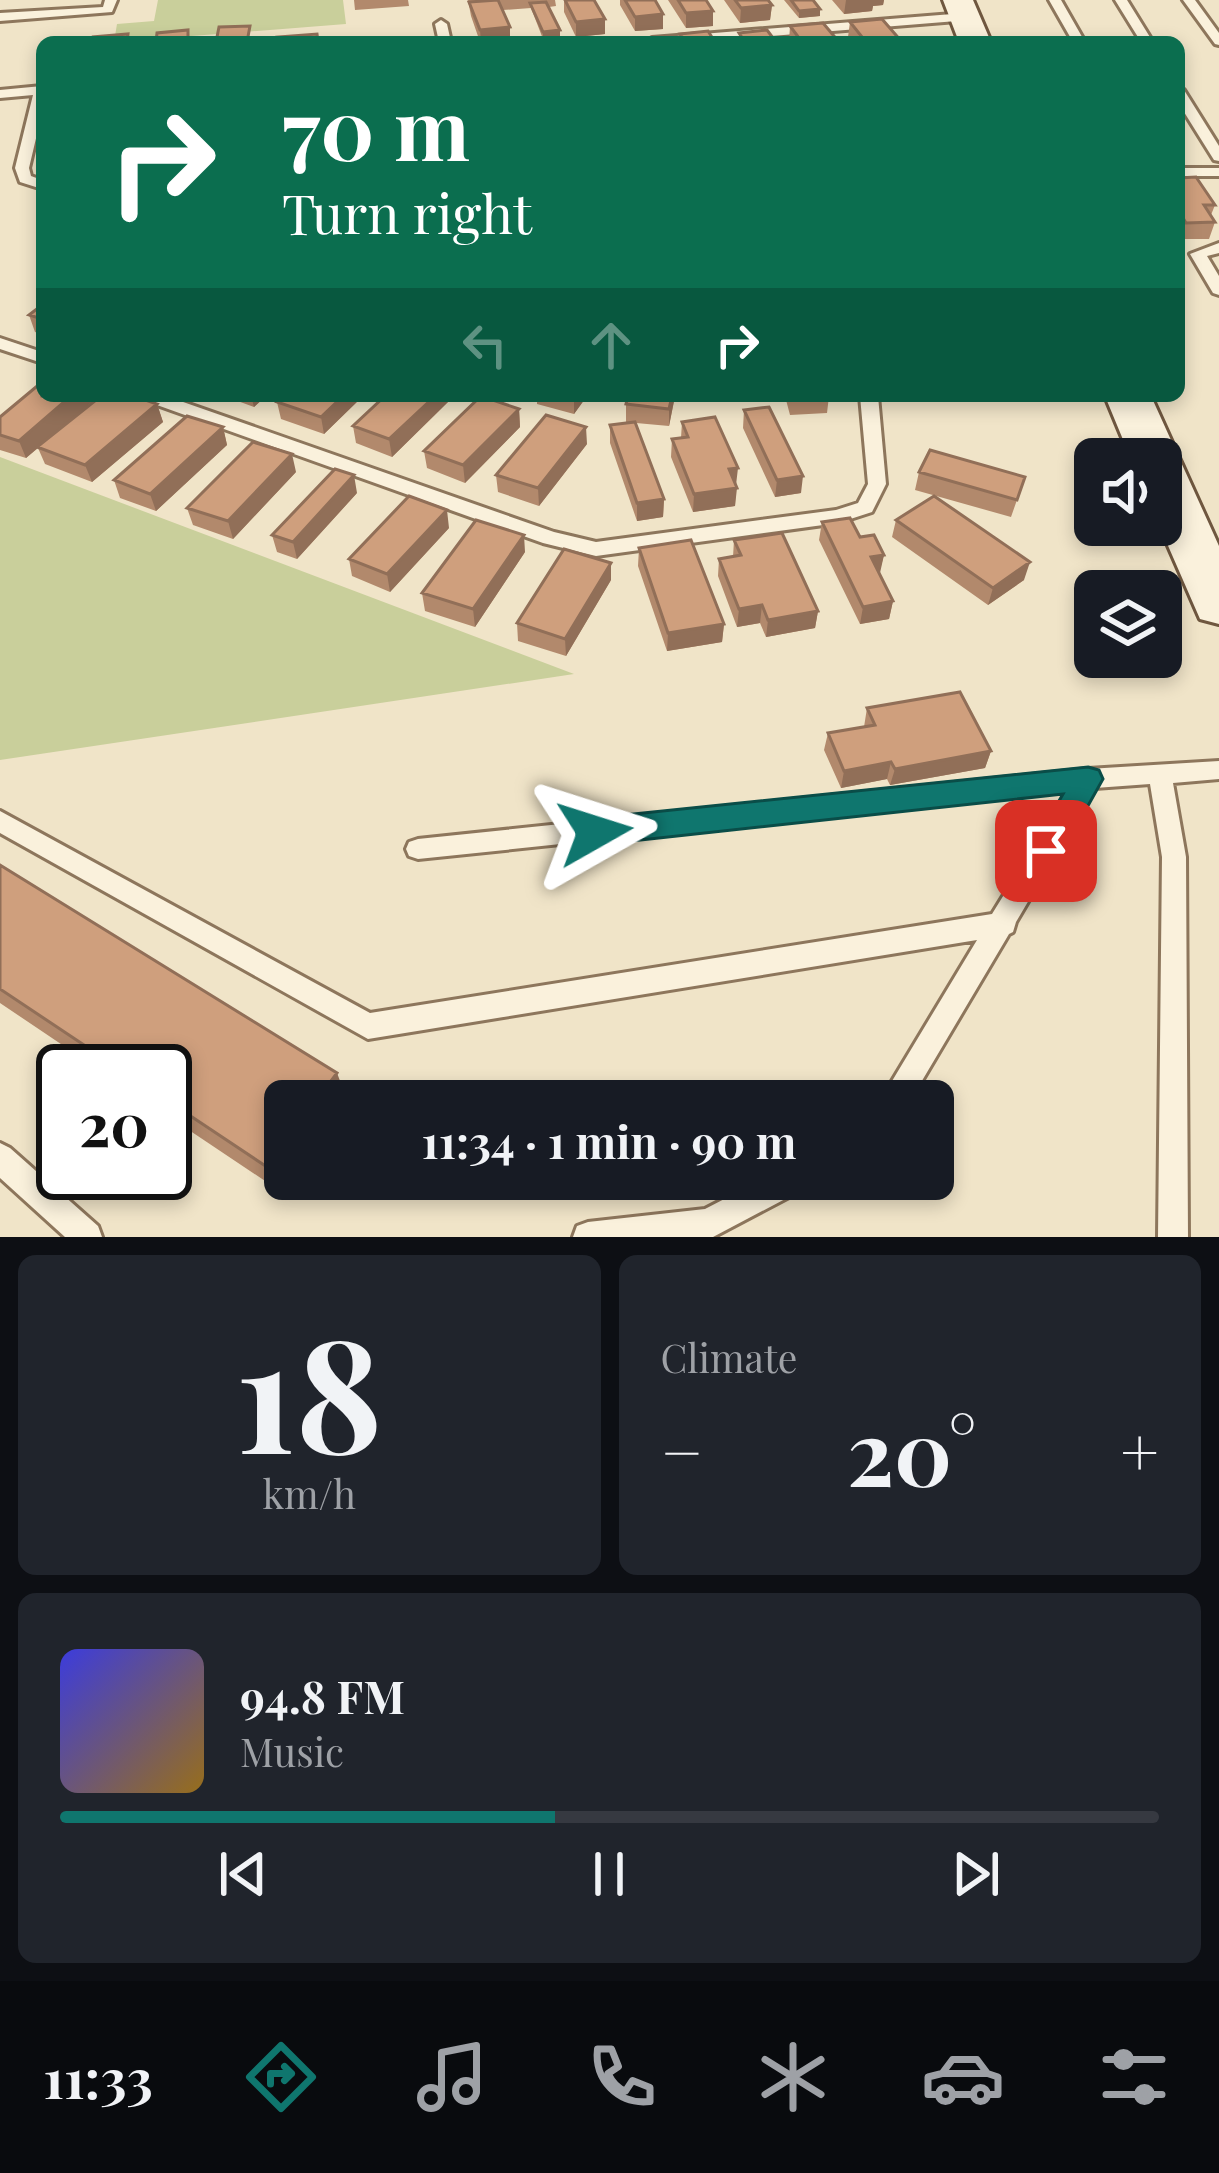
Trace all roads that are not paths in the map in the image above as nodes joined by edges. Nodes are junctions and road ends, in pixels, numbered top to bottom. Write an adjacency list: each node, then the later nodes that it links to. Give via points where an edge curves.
1 (37, 0): 6 (lane)
2 (111, 0): 6 (lane, via 108,10)
3 (1055, 0): 12 (lane)
4 (1121, 0): 13 (lane)
5 (1189, 0): 14 (lane)
6 (32, 15): 7 (lane)
7 (0, 17)
8 (966, 20): 11 (lane)
9 (441, 24): 10 (lane)
10 (444, 36)
11 (738, 36)
12 (1076, 36)
13 (1143, 36)
14 (1219, 41)
15 (36, 91): 16 (lane)
16 (0, 94)
17 (1185, 107): 19 (lane)
18 (36, 113): 22 (lane, via 22,168)
19 (1219, 157)
20 (1185, 172): 21 (lane)
21 (1219, 172)
22 (36, 183)
23 (1219, 248): 24 (lane, via 1198,254)
24 (1219, 290)
25 (0, 344): 26 (lane)
26 (36, 356)
27 (166, 402): 28 (lane, via 596,548 865,508 877,484)
28 (870, 402)
29 (1131, 402): 30 (main road)
30 (1146, 438)
31 (1182, 520): 32 (main road)
32 (1219, 605)
33 (1219, 770): 34 (lane)
34 (1160, 774): 35 (lane); 44 (lane, via 1174,856)
35 (1088, 779): 37 (lane); 38 (lane)
36 (0, 821): 38 (lane, via 368,1026)
37 (418, 850)
38 (1004, 924): 39 (lane)
39 (907, 1080)
40 (0, 1158): 42 (lane)
41 (754, 1200): 43 (lane, via 708,1224)
42 (87, 1237)
43 (587, 1237)
44 (1173, 1237)

